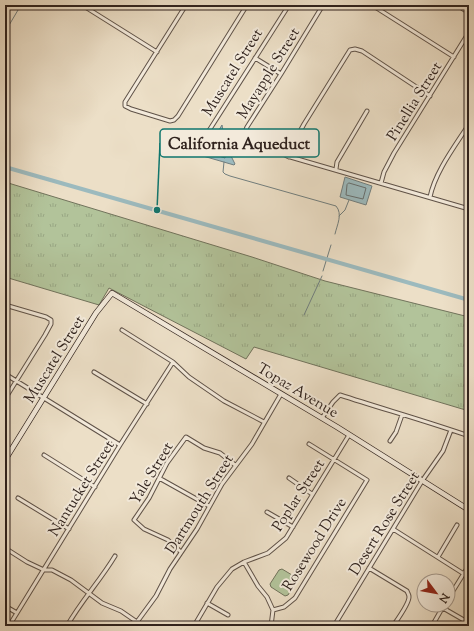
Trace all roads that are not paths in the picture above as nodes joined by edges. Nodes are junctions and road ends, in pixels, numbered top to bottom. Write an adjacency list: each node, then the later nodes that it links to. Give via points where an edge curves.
1 (82, 5): 10 (street)
2 (186, 5): 10 (street)
3 (247, 5): 10 (street, via 178,116 170,121 131,109 125,102)
4 (289, 5): 12 (street, Muscatel Street)
5 (323, 5): 13 (street, Mayapple Street)
6 (457, 5): 8 (street)
7 (375, 7): 11 (street)
8 (469, 13)
9 (469, 32): 11 (street, Pinellia Street)
10 (157, 52)
11 (454, 57): 14 (street, Pinellia Street)
12 (255, 58): 13 (street); 17 (street, Muscatel Street)
13 (281, 74): 18 (street, Mayapple Street, via 245,132 251,138)
14 (430, 96): 18 (street, via 362,51 350,50 304,124); 20 (street, Pinellia Street, via 394,153 384,172)
15 (367, 111): 19 (street, via 337,162)
16 (469, 124): 21 (street, via 438,175)
17 (196, 151)
18 (289, 157): 19 (street)
19 (336, 170): 20 (street)
20 (382, 183): 21 (street)
21 (430, 197): 22 (street)
22 (469, 209)
23 (112, 293): 30 (street, Topaz Avenue); 31 (street, Muscatel Street, via 96,313)
24 (5, 305): 29 (street, via 51,320 45,335)
25 (122, 330): 26 (street)
26 (173, 362): 33 (street, Nantucket Street); 36 (street, via 207,389)
27 (94, 372): 33 (street)
28 (5, 374): 29 (street)
29 (16, 381): 31 (street); 32 (street)
30 (281, 394): 35 (street, Topaz Avenue); 36 (street, Dartmouth Street)
31 (44, 398): 42 (street); 45 (street, Muscatel Street)
32 (5, 399)
33 (147, 404): 42 (street, Nantucket Street)
34 (402, 415): 35 (street, via 340,395); 37 (street); 40 (street)
35 (322, 418): 38 (street, Topaz Avenue)
36 (264, 422): 46 (street, Dartmouth Street, via 252,444)
37 (451, 430): 39 (street); 49 (street, Desert Rose Street, via 443,450)
38 (349, 435): 44 (street, Poplar Street); 49 (street, Topaz Avenue)
39 (469, 436)
40 (390, 441)
41 (308, 444): 44 (street)
42 (120, 445): 50 (street, Nantucket Street)
43 (44, 456): 50 (street)
44 (335, 459): 51 (street, Poplar Street); 73 (street, Rosewood Drive, via 367,480 295,598 284,607)
45 (5, 460)
46 (235, 465): 47 (street, Yale Street, via 220,453 204,448 186,436); 53 (street, Dartmouth Street)
47 (159, 478): 53 (street); 61 (street, Yale Street, via 134,520 144,529 168,540)
48 (289, 478): 51 (street)
49 (422, 481): 54 (street, Topaz Avenue); 59 (street, Desert Rose Street)
50 (95, 487): 58 (street, Nantucket Street)
51 (312, 494): 57 (street, Poplar Street)
52 (18, 498): 58 (street)
53 (209, 506): 61 (street, Dartmouth Street)
54 (468, 508)
55 (267, 512): 57 (street)
56 (457, 525): 63 (street)
57 (293, 527): 64 (street, Poplar Street, via 286,538 268,553)
58 (69, 529): 67 (street, Nantucket Street)
59 (393, 529): 63 (street); 66 (street, Desert Rose Street)
60 (5, 548): 67 (street)
61 (182, 552): 78 (street, Dartmouth Street)
62 (115, 556): 70 (street)
63 (438, 557): 68 (street)
64 (244, 562): 71 (street, Poplar Street, via 232,569); 73 (street)
65 (469, 565): 68 (street)
66 (369, 568): 85 (street, Desert Rose Street); 86 (street, via 410,597)
67 (44, 570): 70 (street, via 52,570 71,580); 74 (street, Nantucket Street)
68 (464, 574): 69 (street)
69 (456, 586)
70 (89, 594): 78 (street); 81 (street)
71 (207, 603): 77 (street); 83 (street, Poplar Street)
72 (5, 606): 74 (street)
73 (273, 610): 84 (street)
74 (17, 613): 80 (street, Nantucket Street)
75 (439, 613): 87 (street)
76 (454, 613): 79 (street)
77 (228, 615)
78 (137, 622): 82 (street, Dartmouth Street)
79 (469, 623): 88 (street)
80 (9, 626)
81 (67, 626)
82 (134, 626)
83 (194, 626)
84 (271, 626)
85 (334, 626)
86 (393, 626)
87 (432, 626)
88 (467, 626)

